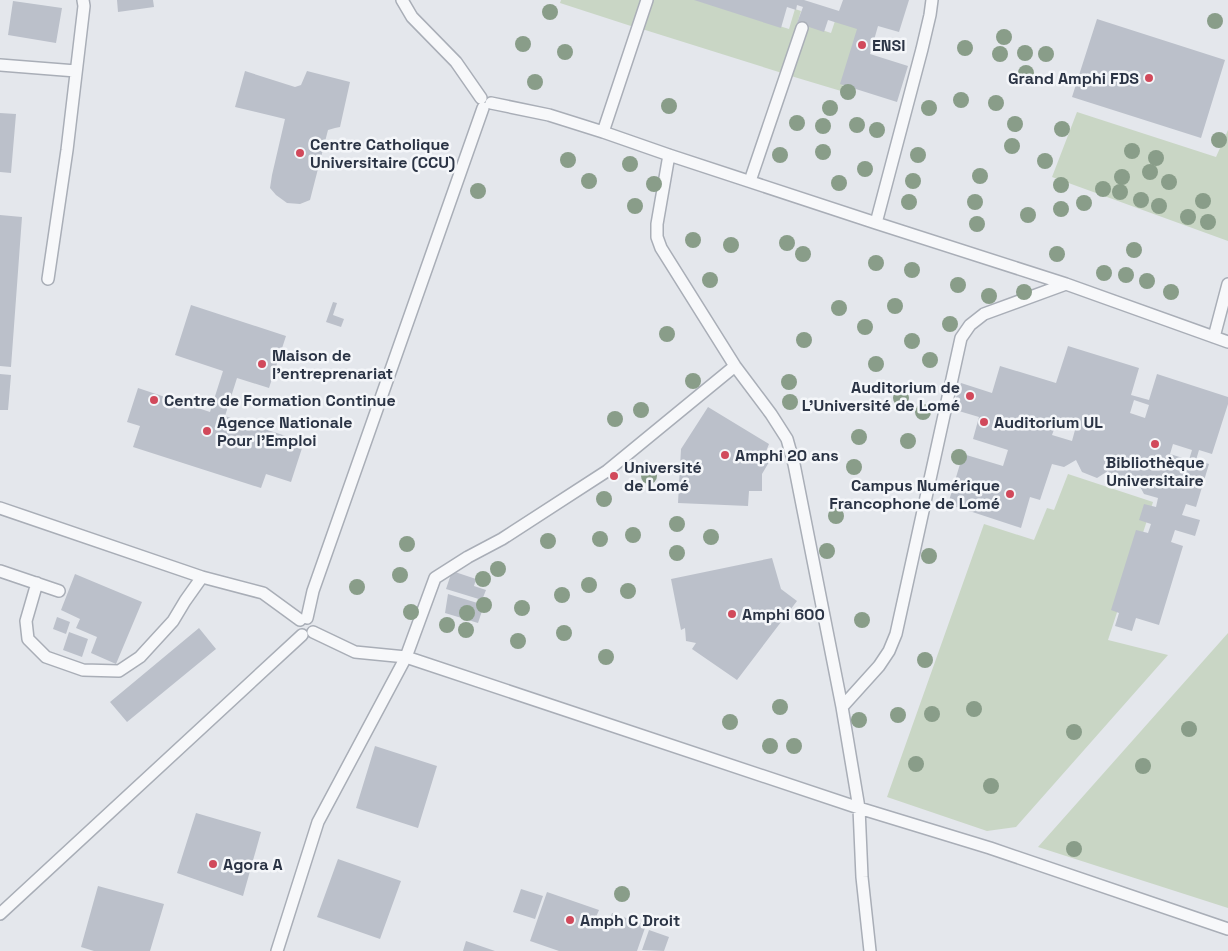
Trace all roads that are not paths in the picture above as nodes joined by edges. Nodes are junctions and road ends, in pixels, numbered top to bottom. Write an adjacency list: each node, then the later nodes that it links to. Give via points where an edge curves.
1 (83, 0): 7 (lane)
2 (402, 0): 8 (lane, via 412,17 456,62)
3 (647, 0): 9 (lane)
4 (932, 0): 12 (lane)
5 (802, 28): 11 (lane)
6 (0, 66): 7 (lane)
7 (76, 71): 13 (lane)
8 (485, 103): 9 (lane, via 549,114); 24 (lane)
9 (603, 132): 10 (lane)
10 (669, 155): 11 (lane); 18 (lane, via 657,237)
11 (750, 181): 12 (lane)
12 (876, 223): 14 (lane)
13 (48, 279)
14 (1066, 284): 16 (lane); 27 (lane, via 984,314 961,338 896,634 879,666)
15 (1228, 284): 16 (lane)
16 (1214, 337): 17 (lane)
17 (1228, 342)
18 (735, 366): 26 (lane, via 606,471 435,578); 27 (lane, via 787,439)
19 (0, 508): 21 (lane)
20 (0, 571): 22 (lane)
21 (202, 577): 22 (lane, via 173,621 140,657 119,671 83,670 46,657 28,640 26,621); 24 (lane, via 263,593)
22 (37, 583): 23 (lane)
23 (59, 591)
24 (303, 619): 25 (lane, via 297,625 298,631)
25 (307, 633): 26 (lane, via 355,652); 29 (lane)
26 (406, 657): 28 (lane); 31 (lane, via 318,822)
27 (842, 708): 28 (lane)
28 (859, 808): 30 (lane, via 990,848); 32 (lane)
29 (0, 914)
30 (1228, 929)
31 (278, 951)
32 (870, 951)

